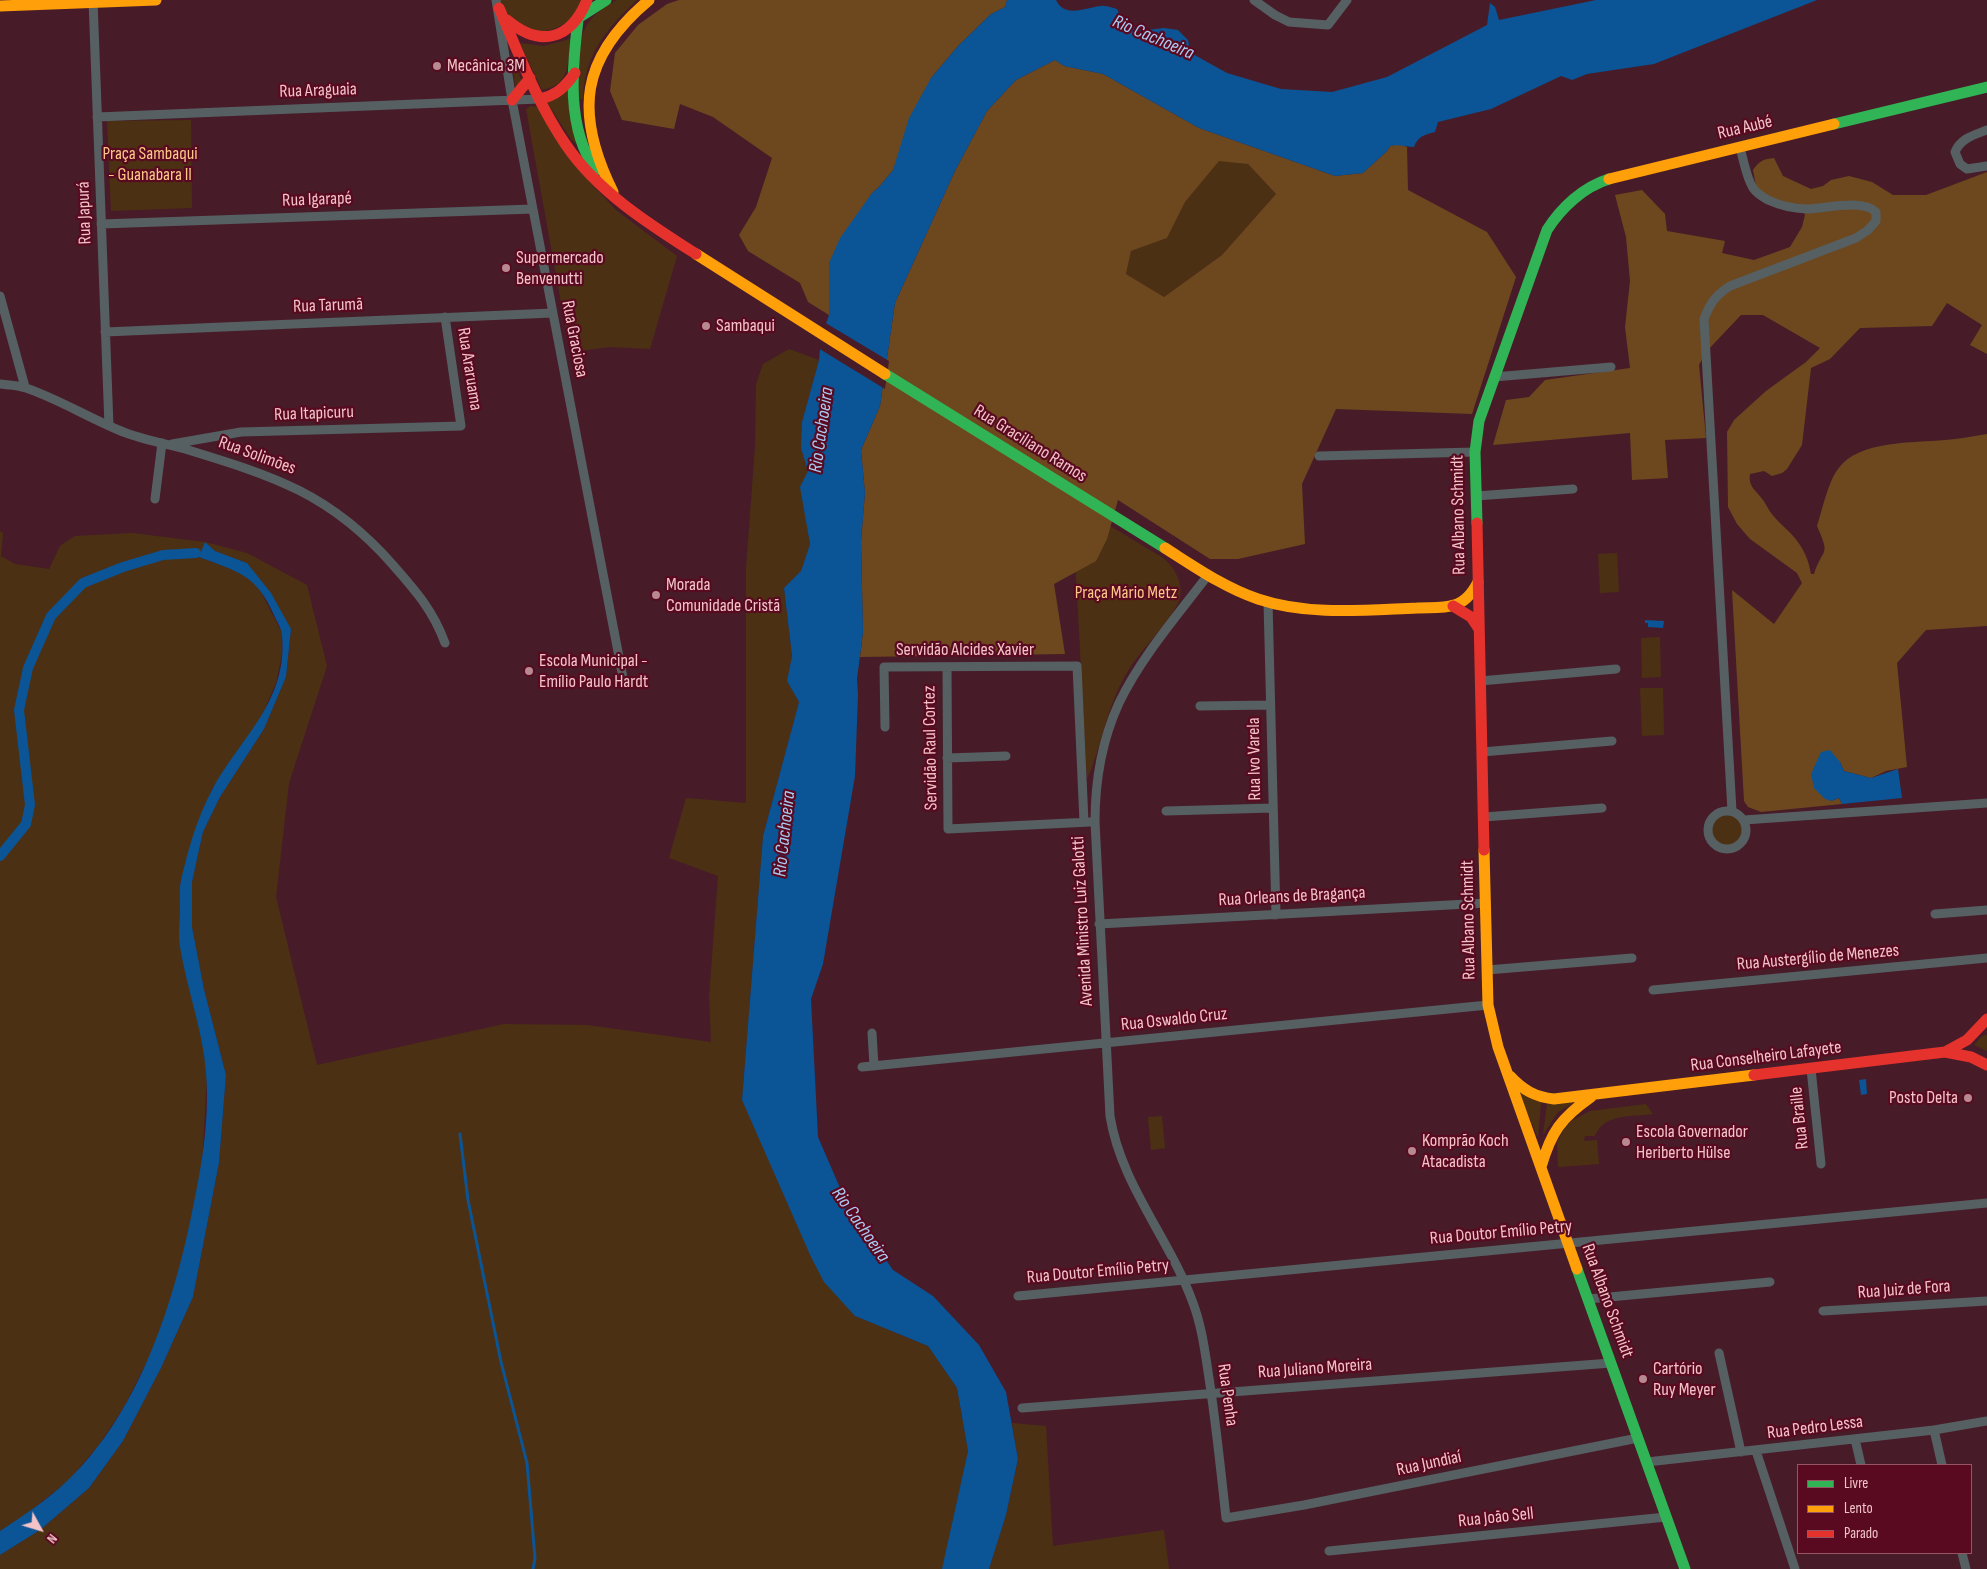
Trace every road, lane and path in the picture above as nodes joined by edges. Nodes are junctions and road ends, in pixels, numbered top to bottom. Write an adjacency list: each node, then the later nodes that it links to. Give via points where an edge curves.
1 (156, 0): 7 (main road)
2 (587, 0): 10 (main road, Rua Graciliano Ramos)
3 (606, 0): 10 (main road)
4 (649, 0): 20 (main road, via 623,22 605,45 590,89 590,127 594,148)
5 (1254, 0): 6 (street, via 1274,16 1289,22 1328,25)
6 (1347, 0)
7 (93, 1): 9 (main road); 16 (street, Rua Japurá)
8 (497, 3): 10 (main road, via 508,21 528,37 551,37); 12 (main road, Rua Graciliano Ramos); 15 (street, Rua Graciosa)
9 (0, 6)
10 (579, 18): 11 (main road, Rua Graciliano Ramos)
11 (575, 73): 14 (main road, via 560,92); 20 (main road, Rua Graciliano Ramos, via 577,127 582,145 597,173)
12 (530, 78): 14 (main road, Rua Graciliano Ramos); 15 (main road)
13 (1987, 87): 18 (main road, Rua Aubé)
14 (539, 99): 15 (street, Rua Araguaia); 21 (main road, Rua Graciliano Ramos, via 579,161)
15 (512, 100): 16 (street, Rua Araguaia); 22 (street, Rua Graciosa)
16 (97, 117): 23 (street, Rua Japurá)
17 (1987, 130): 19 (street, via 1966,138 1955,152 1960,164 1967,169)
18 (1740, 148): 24 (main road, Rua Aubé, via 1599,182 1555,217); 62 (street, via 1754,190 1768,200 1808,209 1862,205 1876,212 1876,221 1856,238 1730,286 1716,295 1704,319)
19 (1987, 166)
20 (613, 192): 21 (main road, Rua Graciliano Ramos)
21 (624, 205): 41 (main road, Rua Graciliano Ramos, via 658,232)
22 (533, 209): 23 (street, Rua Igarapé); 26 (street, Rua Graciosa)
23 (101, 224): 28 (street, Rua Japurá)
24 (1540, 246): 30 (main road, Rua Albano Schmidt)
25 (0, 296): 32 (street)
26 (553, 313): 27 (street, Rua Tarumã); 50 (street, Rua Graciosa)
27 (444, 317): 28 (street, Rua Tarumã); 34 (street, Rua Araruama)
28 (105, 332): 33 (street, Rua Japurá)
29 (1611, 367): 30 (street)
30 (1494, 377): 36 (main road, Rua Albano Schmidt, via 1479,421)
31 (0, 384): 32 (street, Rua Solimões)
32 (25, 387): 33 (street, Rua Solimões)
33 (109, 426): 35 (street, Rua Solimões)
34 (461, 426): 35 (street, Rua Itapicuru, via 241,432)
35 (165, 444): 40 (street); 46 (street, Rua Solimões, via 273,477 327,505 370,540 417,592 438,623)
36 (1475, 452): 37 (street); 39 (main road, Rua Albano Schmidt)
37 (1319, 456)
38 (1574, 489): 39 (street)
39 (1476, 496): 42 (main road, Rua Albano Schmidt)
40 (155, 499)
41 (1208, 575): 43 (main road, Rua Graciliano Ramos); 66 (street, Avenida Ministro Luiz Galotti, via 1148,656 1119,703 1097,778)
42 (1478, 582): 44 (main road, via 1472,594); 45 (main road, Rua Albano Schmidt)
43 (1268, 602): 44 (main road, Rua Graciliano Ramos, via 1343,609); 51 (street, Rua Ivo Varela)
44 (1453, 606): 45 (main road, via 1471,617)
45 (1479, 629): 49 (main road, Rua Albano Schmidt)
46 (445, 643)
47 (947, 666): 53 (street, Servidão Alcides Xavier, via 884,667); 57 (street, Servidão Raul Cortez); 65 (street, Servidão Alcides Xavier, via 1077,666)
48 (1616, 669): 49 (street)
49 (1480, 681): 55 (main road, Rua Albano Schmidt)
50 (624, 683)
51 (1270, 705): 52 (street); 59 (street, Rua Ivo Varela)
52 (1200, 706)
53 (885, 727)
54 (1612, 741): 55 (street)
55 (1482, 752): 63 (main road, Rua Albano Schmidt)
56 (1006, 756): 57 (street)
57 (947, 758): 65 (street, Servidão Raul Cortez, via 948,829)
58 (1987, 803): 64 (street)
59 (1273, 808): 61 (street); 70 (street, Rua Ivo Varela)
60 (1602, 808): 63 (street)
61 (1166, 811)
62 (1732, 811): 64 (street); 64 (street, via 1719,812 1710,822 1708,835 1716,846 1728,850 1741,844 1747,833)
63 (1484, 818): 67 (main road, Rua Albano Schmidt)
64 (1744, 820)
65 (1084, 822): 66 (street)
66 (1095, 822): 71 (street, Avenida Ministro Luiz Galotti)
67 (1486, 903): 70 (street, Rua Orleans de Bragança); 74 (main road, Rua Albano Schmidt)
68 (1987, 910): 69 (street)
69 (1935, 914)
70 (1276, 915): 71 (street, Rua Orleans de Bragança)
71 (1099, 924): 79 (street, Avenida Ministro Luiz Galotti)
72 (1632, 958): 74 (street)
73 (1987, 958): 75 (street, Rua Austergílio de Menezes)
74 (1487, 970): 76 (main road, Rua Albano Schmidt)
75 (1652, 990)
76 (1488, 1005): 79 (street, Rua Oswaldo Cruz); 85 (main road, Rua Albano Schmidt)
77 (1987, 1020): 80 (main road, Rua Conselheiro Lafayete, via 1967,1040)
78 (872, 1034): 82 (street)
79 (1106, 1043): 82 (street, Rua Oswaldo Cruz); 91 (street, Avenida Ministro Luiz Galotti, via 1110,1116 1117,1146)
80 (1945, 1052): 81 (main road, Rua Conselheiro Lafayete, via 1971,1056); 84 (main road, Rua Conselheiro Lafayete)
81 (1987, 1065)
82 (874, 1066): 83 (street, Rua Oswaldo Cruz)
83 (862, 1067)
84 (1811, 1069): 86 (main road, Rua Conselheiro Lafayete); 87 (street, Rua Braille)
85 (1507, 1073): 86 (main road, Rua Conselheiro Lafayete, via 1521,1088 1544,1099); 88 (main road, Rua Albano Schmidt)
86 (1592, 1096): 88 (main road, Rua Conselheiro Lafayete, via 1561,1119 1548,1142)
87 (1821, 1164)
88 (1541, 1167): 90 (main road, Rua Albano Schmidt)
89 (1987, 1203): 90 (street, Rua Doutor Emílio Petry)
90 (1568, 1243): 91 (street, Rua Doutor Emílio Petry); 94 (main road, Rua Albano Schmidt)
91 (1183, 1280): 93 (street, Rua Doutor Emílio Petry); 99 (street, Rua Penha, via 1199,1320)
92 (1770, 1282): 94 (street)
93 (1018, 1296)
94 (1588, 1299): 98 (main road, Rua Albano Schmidt)
95 (1987, 1301): 96 (street, Rua Juiz de Fora)
96 (1823, 1311)
97 (1718, 1353): 106 (street)
98 (1611, 1363): 99 (street, Rua Juliano Moreira); 103 (main road, Rua Albano Schmidt)
99 (1211, 1393): 100 (street, Rua Juliano Moreira); 111 (street, Rua Penha)
100 (1022, 1408)
101 (1987, 1421): 102 (street, Rua Pedro Lessa)
102 (1934, 1430): 104 (street, Rua Pedro Lessa); 109 (street)
103 (1638, 1438): 107 (main road, Rua Albano Schmidt); 111 (street, Rua Jundiaí)
104 (1855, 1439): 105 (street, Rua Pedro Lessa); 108 (street)
105 (1756, 1451): 106 (street, Rua Pedro Lessa); 115 (street)
106 (1742, 1452): 107 (street, Rua Pedro Lessa)
107 (1646, 1462): 110 (main road, Rua Albano Schmidt)
108 (1861, 1464)
109 (1942, 1464)
110 (1666, 1517): 112 (street, Rua João Sell); 114 (main road, Rua Albano Schmidt)
111 (1226, 1518)
112 (1329, 1551)
113 (1962, 1554): 116 (street)
114 (1685, 1569)
115 (1795, 1569)
116 (1966, 1569)

